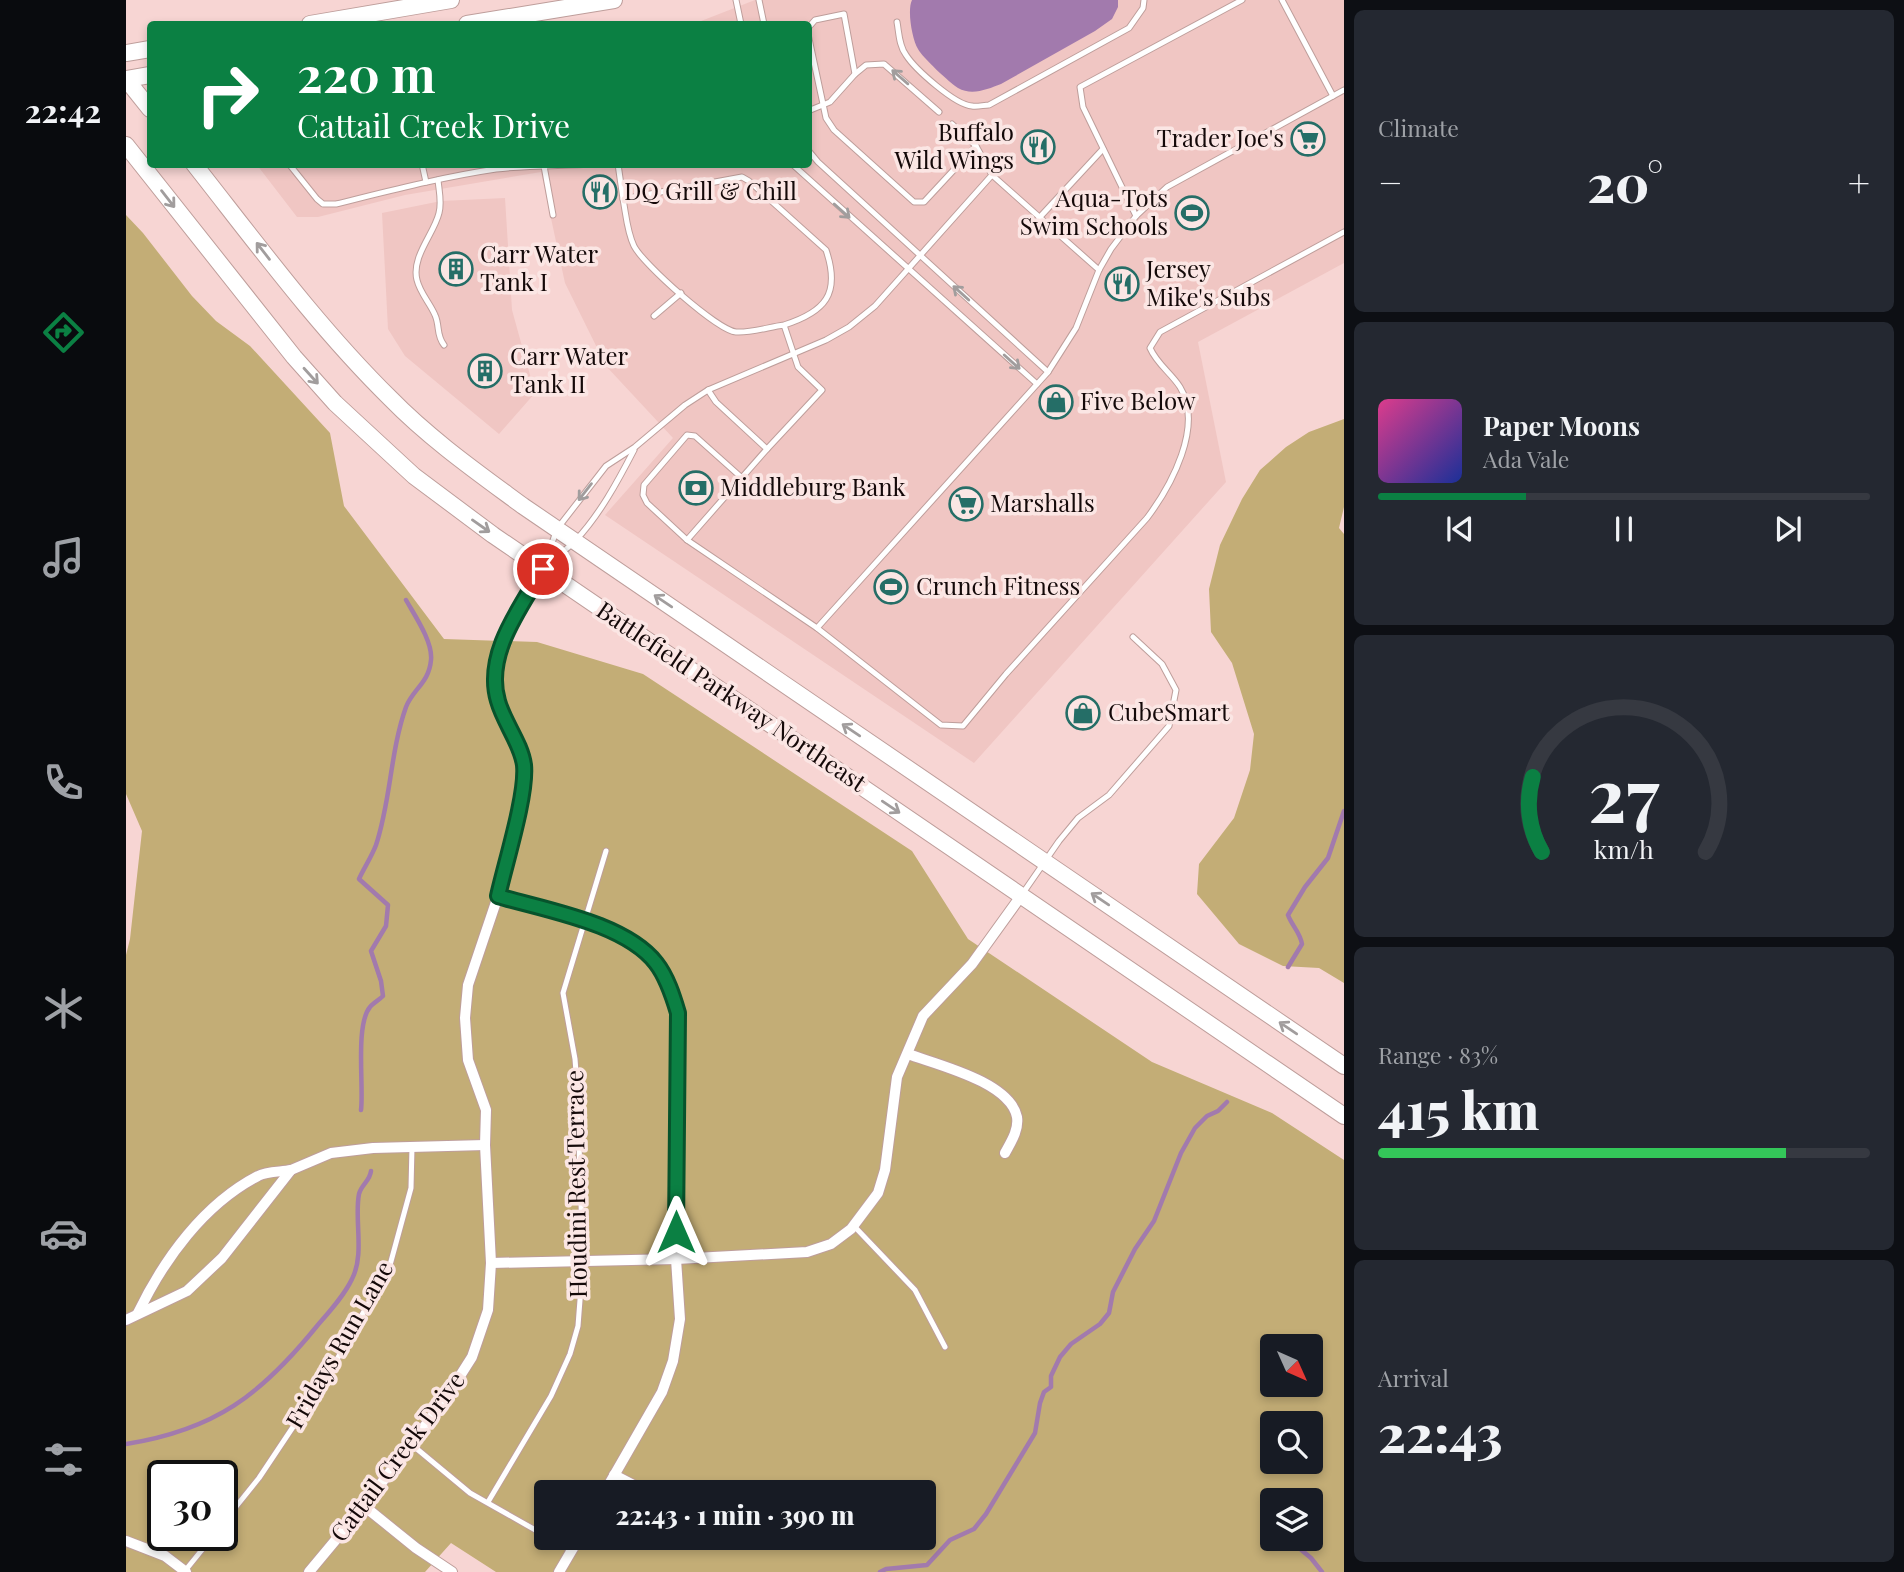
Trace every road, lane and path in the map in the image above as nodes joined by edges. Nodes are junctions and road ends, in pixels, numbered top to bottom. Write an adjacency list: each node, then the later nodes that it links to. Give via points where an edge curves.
1 (451, 0): 8 (main road)
2 (614, 0): 10 (main road)
3 (736, 0): 11 (lane)
4 (759, 0): 12 (lane)
5 (1144, 0): 13 (lane, via 1129,28 989,105 972,107 948,95 906,56)
6 (1242, 0): 30 (lane, via 1080,86 1083,107)
7 (1282, 0): 22 (lane)
8 (392, 5): 9 (main road)
9 (323, 21)
10 (485, 21)
11 (740, 21)
12 (763, 21)
13 (897, 22)
14 (812, 23): 18 (lane, via 844,14)
15 (147, 50): 16 (main road)
16 (126, 53)
17 (812, 53): 24 (lane)
18 (855, 74): 24 (lane); 26 (lane, one-way to 18, via 884,64 866,65)
19 (147, 76): 20 (main road)
20 (126, 79): 23 (main road)
21 (1344, 90): 22 (lane)
22 (1333, 96): 44 (lane, via 1167,187)
23 (147, 105)
24 (823, 107): 25 (lane); 29 (lane, via 834,130 920,204)
25 (812, 110)
26 (939, 112)
27 (952, 124): 29 (lane)
28 (126, 145): 64 (main road, Battlefield Parkway Northeast, one-way to 64, via 293,357 335,403 414,476)
29 (976, 146): 39 (lane)
30 (1103, 149): 44 (lane); 45 (lane)
31 (812, 155): 47 (lane)
32 (197, 168): 61 (main road, Battlefield Parkway Northeast, one-way to 32, via 449,451 392,401 333,338)
33 (292, 168): 41 (lane, via 323,204)
34 (423, 168): 41 (lane)
35 (512, 168): 40 (lane)
36 (544, 168): 43 (lane)
37 (619, 168): 42 (lane)
38 (796, 168): 48 (lane, one-way to 48)
39 (992, 175): 45 (lane); 47 (lane)
40 (438, 180): 41 (lane); 53 (lane, via 439,213 416,270)
41 (426, 182)
42 (623, 199): 50 (lane, via 634,247); 52 (lane, via 742,177 749,181 817,240 831,265 830,290 819,309)
43 (553, 215)
44 (1136, 216): 49 (lane)
45 (1039, 218): 49 (lane)
46 (1344, 232): 65 (lane, via 1160,332 1150,348 1181,388 1190,419 1166,493 963,726 941,725)
47 (919, 256): 48 (lane); 55 (lane, one-way to 47)
48 (908, 269): 54 (lane, via 860,319); 56 (lane, one-way to 56)
49 (1099, 270): 55 (lane, via 1076,328)
50 (681, 293): 51 (lane); 52 (lane, via 726,329 738,332)
51 (654, 316)
52 (784, 325): 54 (lane)
53 (444, 345)
54 (794, 355): 57 (lane); 59 (lane, via 798,367 822,390)
55 (1048, 372): 56 (lane)
56 (1037, 384): 65 (lane)
57 (708, 390): 58 (lane); 59 (lane)
58 (635, 447): 61 (lane, one-way to 61, via 606,466); 63 (lane)
59 (767, 449): 60 (lane)
60 (742, 478): 62 (lane); 62 (lane, via 695,436 687,435 644,485 643,495)
61 (557, 529): 63 (main road, Battlefield Parkway Northeast); 64 (lane)
62 (687, 540): 65 (lane)
63 (575, 541): 64 (lane); 68 (main road, Battlefield Parkway Northeast, one-way to 63)
64 (543, 569): 69 (street, Cattail Creek Drive, via 499,649 496,670 498,701 524,765); 70 (main road, Battlefield Parkway Northeast, one-way to 70)
65 (817, 628)
66 (1133, 636): 68 (lane, via 1162,664 1176,690 1169,726 1109,795 1078,818)
67 (606, 851): 71 (lane, Houdini Rest Terrace)
68 (1046, 862): 70 (lane); 73 (main road, Battlefield Parkway Northeast, one-way to 68)
69 (498, 896): 71 (street); 75 (street, Cattail Creek Drive, via 468,985 465,1017 468,1060 486,1110)
70 (1021, 896): 72 (street, via 972,964 923,1016); 74 (main road, Battlefield Parkway Northeast)
71 (584, 921): 80 (street, via 631,940 656,962 678,1013); 81 (lane, Houdini Rest Terrace, via 563,993 575,1059)
72 (908, 1054): 77 (street, via 992,1086 1007,1100 1017,1117 1016,1133); 79 (street, via 897,1077 878,1193)
73 (1344, 1066)
74 (1344, 1116)
75 (485, 1145): 76 (street); 82 (street, Cattail Creek Drive)
76 (412, 1147): 78 (street, via 331,1153); 91 (lane, Fridays Run Lane, via 411,1188 390,1265 331,1370)
77 (1005, 1153)
78 (290, 1170): 83 (street, via 222,1258 187,1291); 83 (street, via 261,1174 218,1203 171,1254)
79 (854, 1226): 80 (street, via 831,1244 807,1252); 85 (lane, via 915,1290)
80 (676, 1259): 81 (street); 87 (street, via 680,1319 673,1361 662,1392)
81 (583, 1261): 82 (street); 90 (lane, Houdini Rest Terrace, via 578,1326 570,1354 551,1396)
82 (491, 1263): 86 (street, Cattail Creek Drive, via 488,1310 472,1357)
83 (138, 1313): 84 (street)
84 (126, 1320)
85 (945, 1347)
86 (411, 1444): 90 (lane, via 470,1493); 92 (street, Cattail Creek Drive)
87 (614, 1475): 88 (street); 89 (street)
88 (611, 1480)
89 (624, 1480)
90 (488, 1502): 93 (lane)
91 (238, 1505)
92 (363, 1506): 98 (street, Cattail Creek Drive); 99 (street)
93 (534, 1529)
94 (126, 1541): 97 (street, via 165,1556)
95 (201, 1551): 97 (lane)
96 (572, 1551): 100 (street)
97 (185, 1572)
98 (309, 1572)
99 (452, 1572)
100 (559, 1572)

